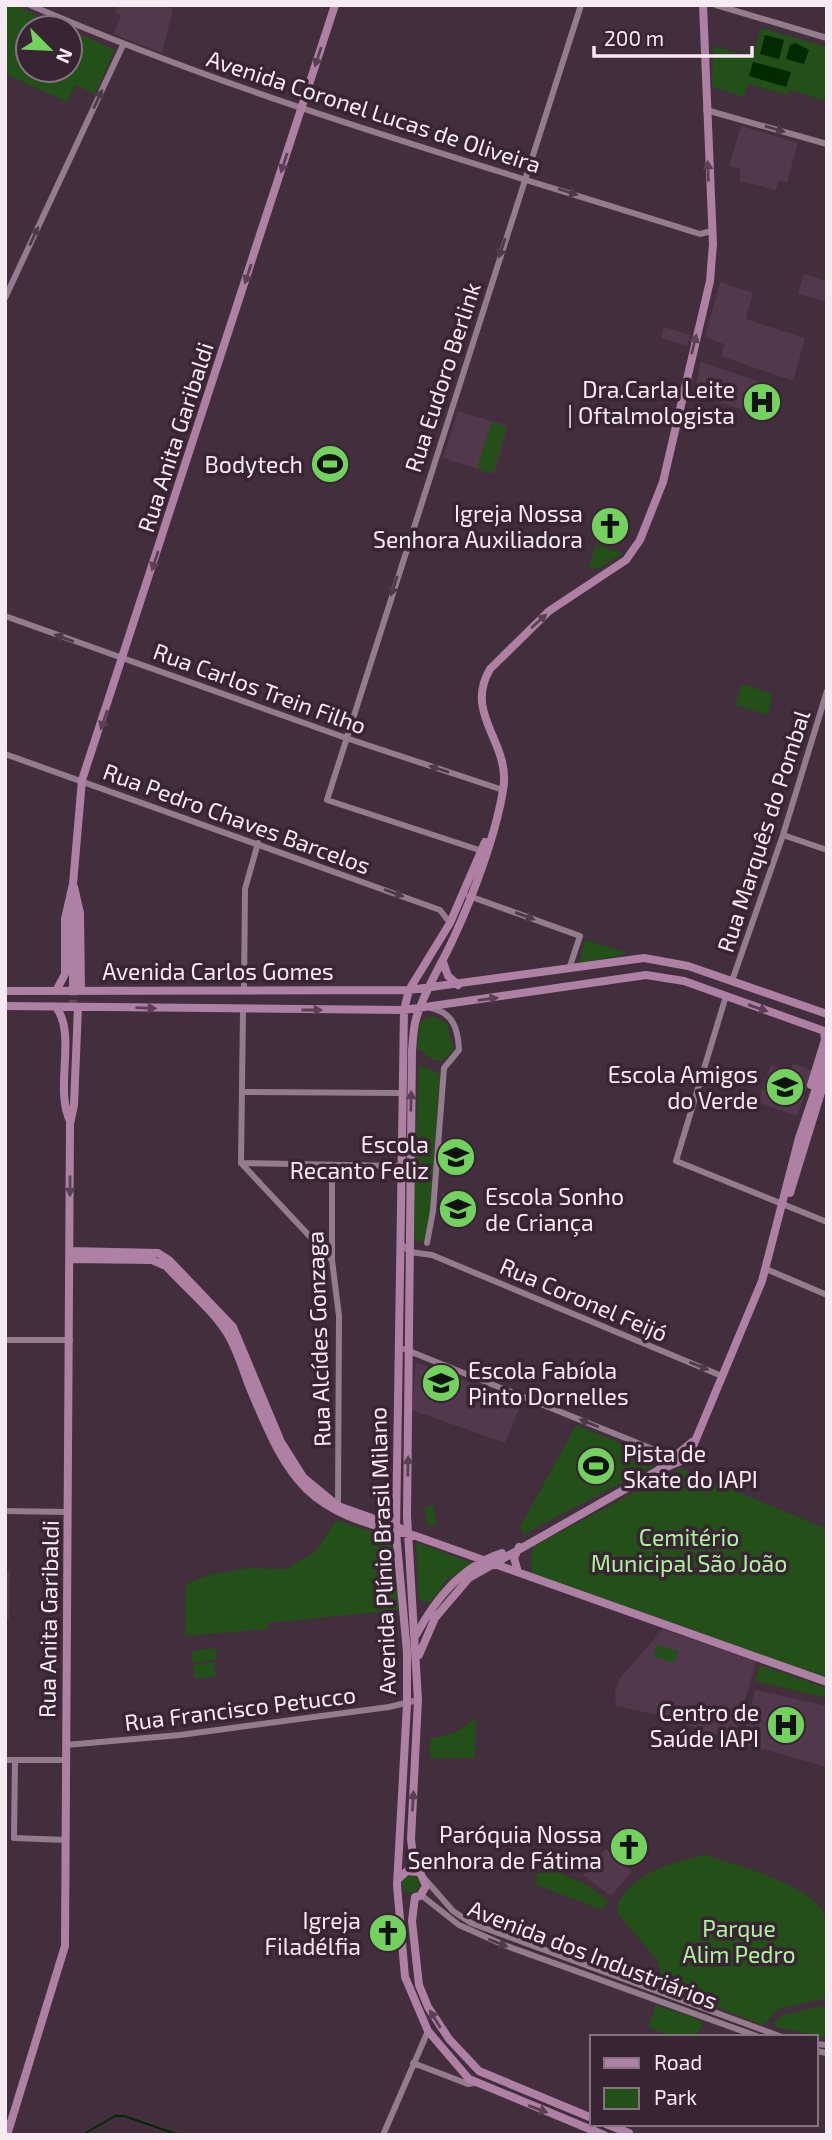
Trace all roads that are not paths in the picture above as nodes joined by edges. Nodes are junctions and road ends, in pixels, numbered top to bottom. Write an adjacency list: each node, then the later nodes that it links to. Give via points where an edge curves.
1 (30, 5): 7 (street, Avenida Coronel Lucas de Oliveira)
2 (335, 5): 8 (main road, Rua Anita Garibaldi, one-way to 8)
3 (581, 5): 11 (street, Rua Eudoro Berlink)
4 (703, 5): 9 (main road)
5 (716, 5): 6 (street)
6 (827, 37)
7 (123, 45): 8 (street, Avenida Coronel Lucas de Oliveira); 13 (street, one-way to 7)
8 (302, 108): 11 (street, Avenida Coronel Lucas de Oliveira); 15 (main road, Rua Anita Garibaldi, one-way to 15)
9 (706, 110): 10 (street, one-way to 10); 12 (main road, one-way to 9)
10 (827, 144)
11 (524, 179): 12 (street, Avenida Coronel Lucas de Oliveira, one-way to 12, via 701,234); 17 (street, Rua Eudoro Berlink, one-way to 17)
12 (712, 232): 20 (main road, Avenida Plínio Brasil Milano, one-way to 12, via 503,765 483,714 480,691 484,680 549,611 631,555 649,521 663,482 710,281)
13 (5, 298)
14 (5, 616): 15 (street, Rua Carlos Trein Filho, one-way to 14)
15 (124, 659): 17 (street, Rua Carlos Trein Filho); 19 (main road, Rua Anita Garibaldi, one-way to 19)
16 (827, 691): 22 (street, Rua Marquês do Pombal)
17 (346, 738): 20 (street, Rua Carlos Trein Filho, one-way to 17); 24 (street, Rua Eudoro Berlink, via 327,800)
18 (5, 754): 19 (street, Rua Pedro Chaves Barcelos)
19 (82, 780): 23 (street, Rua Pedro Chaves Barcelos); 26 (main road, Rua Anita Garibaldi)
20 (503, 790): 21 (main road, Avenida Plínio Brasil Milano)
21 (491, 834): 24 (main road, Avenida Plínio Brasil Milano); 27 (main road, Avenida Plínio Brasil Milano)
22 (783, 835): 25 (street); 31 (street, Rua Marquês do Pombal)
23 (258, 843): 28 (street, Rua Pedro Chaves Barcelos, one-way to 28, via 440,910); 35 (street, via 245,889)
24 (480, 850): 28 (main road, Avenida Plínio Brasil Milano)
25 (827, 850)
26 (73, 884): 34 (main road); 38 (main road, Rua Anita Garibaldi, via 65,919 65,974)
27 (470, 896): 29 (main road, Avenida Plínio Brasil Milano); 30 (street, one-way to 30, via 580,936)
28 (450, 923): 36 (main road, Avenida Plínio Brasil Milano)
29 (443, 962): 32 (main road); 33 (main road, Avenida Plínio Brasil Milano)
30 (569, 969): 31 (main road, Avenida Carlos Gomes, via 644,958); 32 (main road, Avenida Carlos Gomes)
31 (732, 981): 46 (main road, Avenida Carlos Gomes)
32 (458, 985): 33 (main road, Avenida Carlos Gomes)
33 (430, 988): 36 (main road, Avenida Carlos Gomes); 42 (main road, Avenida Plínio Brasil Milano)
34 (77, 989): 35 (main road, Avenida Carlos Gomes); 38 (main road, Avenida Carlos Gomes)
35 (244, 990): 36 (main road, Avenida Carlos Gomes)
36 (410, 990): 45 (main road, Avenida Plínio Brasil Milano)
37 (5, 991): 38 (main road, Avenida Carlos Gomes)
38 (56, 991)
39 (726, 996): 42 (main road, Avenida Carlos Gomes, one-way to 39, via 646,975 684,981); 47 (main road, Avenida Carlos Gomes, one-way to 47); 61 (street, via 676,1161)
40 (5, 1006): 41 (main road, Avenida Carlos Gomes)
41 (56, 1007): 43 (main road, Avenida Carlos Gomes); 53 (main road, Rua Anita Garibaldi, via 64,1025 63,1106)
42 (425, 1008): 45 (main road, Avenida Carlos Gomes); 64 (street, via 450,1016 458,1050 444,1068 435,1199); 65 (main road, Avenida Plínio Brasil Milano, one-way to 42, via 412,1051 416,1019)
43 (75, 1009): 44 (main road, Avenida Carlos Gomes, one-way to 44); 53 (main road)
44 (243, 1010): 45 (main road, Avenida Carlos Gomes, one-way to 45); 51 (street)
45 (404, 1010): 52 (main road, Avenida Plínio Brasil Milano)
46 (827, 1014)
47 (825, 1032): 55 (main road)
48 (827, 1055): 54 (main road)
49 (827, 1073): 54 (main road)
50 (827, 1090): 59 (main road)
51 (242, 1093): 52 (street); 56 (street)
52 (400, 1093): 58 (main road, Avenida Plínio Brasil Milano)
53 (70, 1121): 66 (main road, Rua Anita Garibaldi, one-way to 66)
54 (806, 1124): 55 (main road); 59 (main road)
55 (799, 1138): 60 (main road)
56 (241, 1163): 57 (street); 68 (street)
57 (332, 1165): 58 (street); 68 (street, Rua Alcídes Gonzaga)
58 (399, 1166): 63 (main road, Avenida Plínio Brasil Milano)
59 (797, 1169): 60 (main road)
60 (784, 1200): 61 (main road); 62 (street); 69 (main road)
61 (775, 1201)
62 (827, 1222)
63 (398, 1242): 65 (street); 74 (main road, Avenida Plínio Brasil Milano)
64 (426, 1243): 65 (street); 67 (street)
65 (410, 1247): 67 (street, Rua Coronel Feijó); 73 (main road, Avenida Plínio Brasil Milano)
66 (70, 1255): 72 (main road, Rua Anita Garibaldi); 79 (main road, via 152,1260 166,1266 227,1332 284,1465 314,1498)
67 (432, 1255): 75 (street, Rua Coronel Feijó, one-way to 75)
68 (332, 1260): 79 (street, Rua Alcídes Gonzaga, via 339,1316)
69 (766, 1269): 70 (street); 75 (main road)
70 (827, 1296)
71 (5, 1340): 72 (street)
72 (70, 1340): 81 (main road, Rua Anita Garibaldi)
73 (409, 1350): 74 (street); 77 (street, one-way to 73); 83 (main road, Avenida Plínio Brasil Milano, one-way to 73)
74 (397, 1352): 82 (main road, Avenida Plínio Brasil Milano)
75 (722, 1376): 76 (main road)
76 (698, 1432): 77 (main road); 78 (main road, via 685,1459)
77 (676, 1458): 78 (main road)
78 (657, 1471): 84 (main road)
79 (337, 1509): 82 (main road)
80 (5, 1511): 81 (street)
81 (68, 1513): 96 (main road, Rua Anita Garibaldi)
82 (396, 1529): 83 (main road); 91 (main road, Avenida Plínio Brasil Milano)
83 (408, 1534): 85 (main road); 88 (main road, Avenida Plínio Brasil Milano)
84 (519, 1547): 85 (main road); 86 (main road); 87 (main road, via 514,1558)
85 (482, 1559): 86 (main road); 89 (main road, via 447,1588)
86 (492, 1563): 87 (main road); 92 (main road, via 469,1578 442,1608)
87 (518, 1572): 93 (main road)
88 (415, 1605): 89 (main road); 90 (main road, Avenida Plínio Brasil Milano)
89 (435, 1606): 90 (main road)
90 (416, 1636): 91 (main road); 92 (main road, Avenida Plínio Brasil Milano)
91 (407, 1652): 95 (main road, Avenida Plínio Brasil Milano)
92 (418, 1658): 94 (main road, Avenida Plínio Brasil Milano)
93 (827, 1684)
94 (418, 1700): 95 (street, Rua Francisco Petucco); 101 (main road, Avenida Plínio Brasil Milano, one-way to 94, via 411,1839)
95 (407, 1704): 96 (street, Rua Francisco Petucco, via 180,1735); 102 (main road, Avenida Plínio Brasil Milano)
96 (66, 1745): 99 (main road, Rua Anita Garibaldi)
97 (5, 1760): 98 (street)
98 (15, 1760): 99 (street); 100 (street, via 14,1838)
99 (66, 1760): 100 (main road, Rua Anita Garibaldi)
100 (65, 1840): 113 (main road, Rua Anita Garibaldi, via 65,1946)
101 (421, 1875): 102 (main road, via 407,1871); 104 (main road, Avenida Plínio Brasil Milano, via 425,1886); 105 (street, Avenida dos Industriários, via 462,1918)
102 (398, 1879): 103 (main road, Avenida Plínio Brasil Milano)
103 (399, 1891): 104 (main road, Avenida dos Industriários); 107 (main road, Avenida Plínio Brasil Milano, via 405,1977)
104 (418, 1896): 106 (street, Avenida dos Industriários, one-way to 106, via 471,1931); 111 (main road, Avenida Plínio Brasil Milano, one-way to 104, via 444,2033 423,1996 413,1947 412,1911)
105 (621, 1978): 106 (street); 109 (street, Avenida dos Industriários)
106 (618, 1986): 108 (street, Avenida dos Industriários)
107 (428, 2031): 110 (street); 112 (main road, Avenida Plínio Brasil Milano)
108 (753, 2035)
109 (777, 2035)
110 (415, 2062): 112 (street); 119 (street)
111 (479, 2071): 112 (main road); 114 (main road, Avenida Plínio Brasil Milano)
112 (474, 2083): 120 (main road, Avenida Plínio Brasil Milano, one-way to 120)
113 (12, 2110): 115 (main road, Rua Anita Garibaldi); 118 (main road, Rua Anita Garibaldi)
114 (590, 2118)
115 (5, 2123)
116 (611, 2126): 117 (main road)
117 (631, 2134): 121 (main road)
118 (7, 2135)
119 (383, 2135)
120 (604, 2135)
121 (619, 2135)

